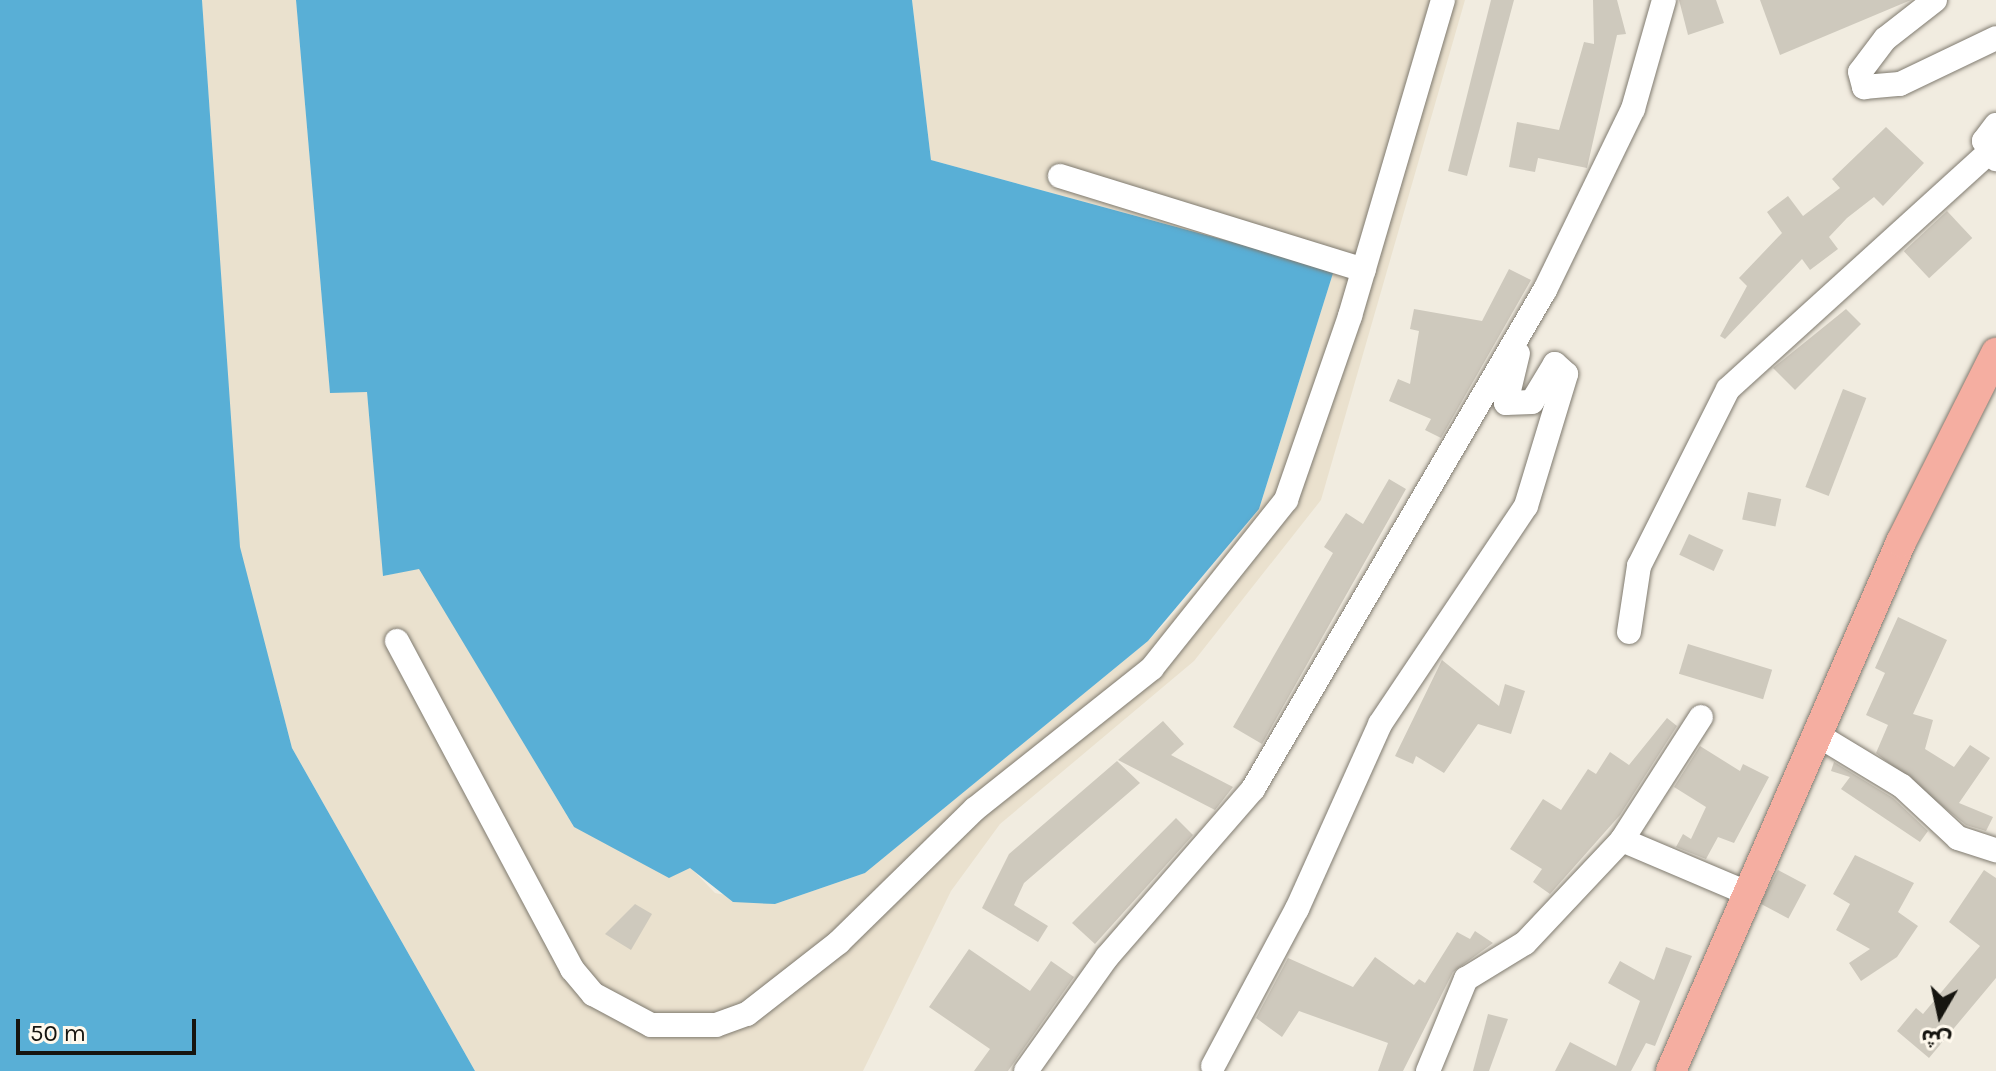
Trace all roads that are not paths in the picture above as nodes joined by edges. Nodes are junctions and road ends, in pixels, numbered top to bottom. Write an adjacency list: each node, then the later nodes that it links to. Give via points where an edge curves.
1 (1443, 0): 10 (street)
2 (1645, 0): 5 (street)
3 (1664, 0): 5 (street)
4 (1935, 0): 6 (street, via 1885,39 1860,72 1864,87 1900,84)
5 (1653, 26): 11 (street, via 1633,109)
6 (1996, 38)
7 (1996, 125): 8 (street, via 1984,136)
8 (1992, 156): 13 (street, via 1728,389 1639,566)
9 (1060, 176): 10 (street)
10 (1364, 270): 14 (street, via 1286,500 1152,668 975,809 839,942 747,1014 684,1029 651,1025 593,994 572,969)
11 (1528, 320): 20 (street, via 1506,403 1532,402 1555,364 1566,374 1526,506 1380,724 1297,909); 21 (street, via 1253,789 1107,957)
12 (1996, 353): 16 (main road)
13 (1629, 632)
14 (397, 641)
15 (1701, 717): 17 (street)
16 (1816, 734): 18 (street, via 1902,786 1958,838); 19 (main road)
17 (1622, 840): 19 (street); 22 (street, via 1525,943 1466,979)
18 (1996, 850)
19 (1747, 893): 23 (main road)
20 (1213, 1066)
21 (1026, 1071)
22 (1428, 1071)
23 (1671, 1071)

